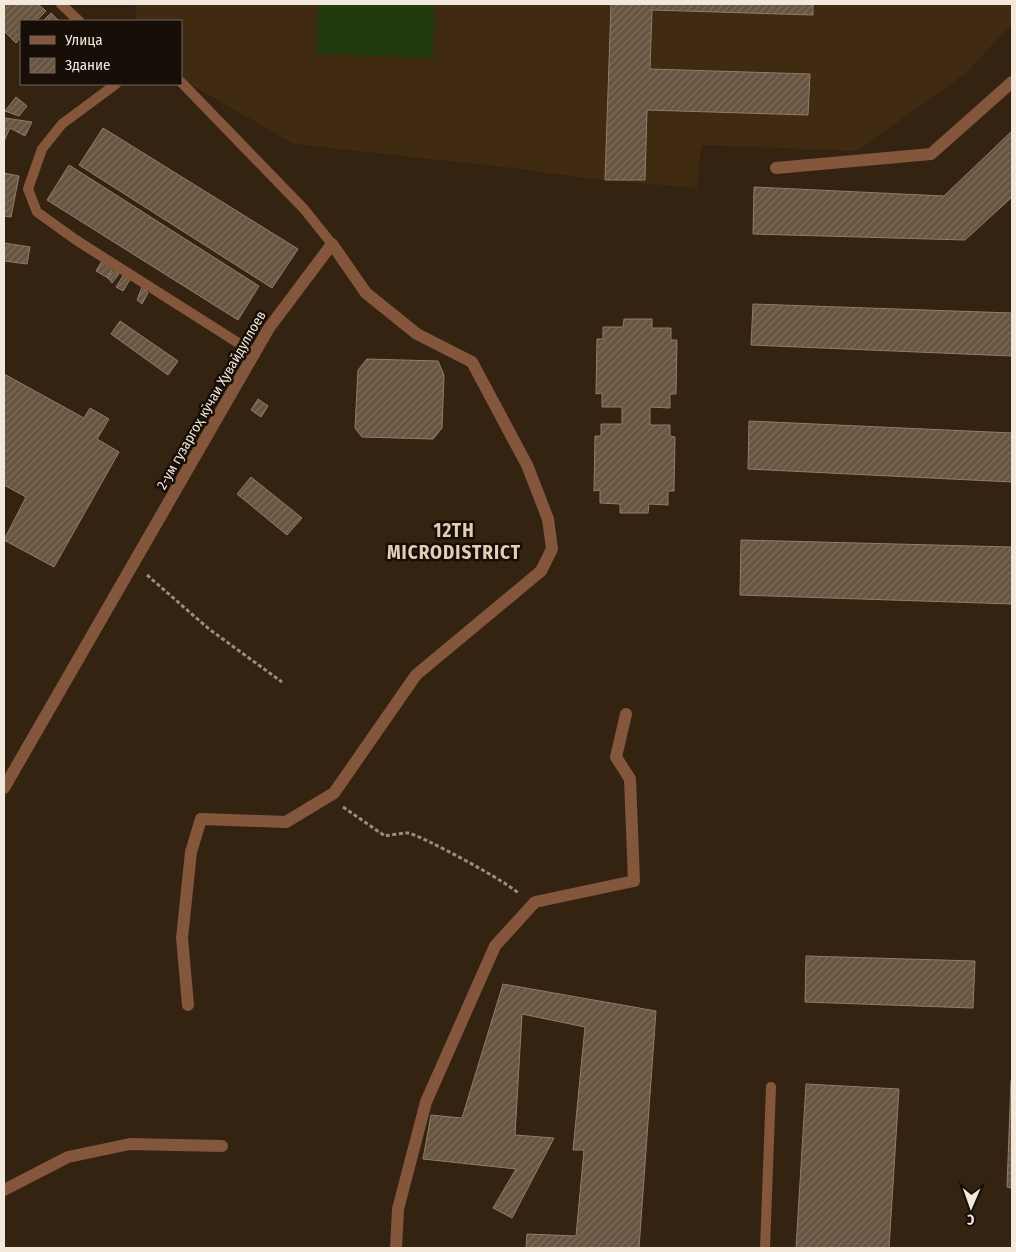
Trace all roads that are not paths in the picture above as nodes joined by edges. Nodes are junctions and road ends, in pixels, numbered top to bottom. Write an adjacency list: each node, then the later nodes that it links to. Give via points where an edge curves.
1 (61, 4): 2 (lane)
2 (78, 20)
3 (1012, 82): 6 (street, via 931,154)
4 (182, 83): 7 (lane, via 304,209)
5 (115, 85): 8 (lane, via 62,124 42,149 28,189 37,212)
6 (776, 168)
7 (332, 244): 8 (street, 2-ум гузаргоҳ кӯчаи Ҳувайдуллоев, via 268,328); 11 (street, via 366,293 417,334 472,362 527,465 548,519 552,549 541,571 416,674 334,793 286,822 201,819 191,852 182,938)
8 (254, 353): 10 (street, 2-ум гузаргоҳ кӯчаи Ҳувайдуллоев)
9 (626, 714): 15 (street, via 616,757 630,778 634,881 535,902 495,946 426,1102 398,1209)
10 (4, 788)
11 (188, 1005)
12 (771, 1088): 16 (lane)
13 (222, 1146): 14 (street, via 130,1144 68,1157)
14 (4, 1190)
15 (396, 1248)
16 (765, 1248)

